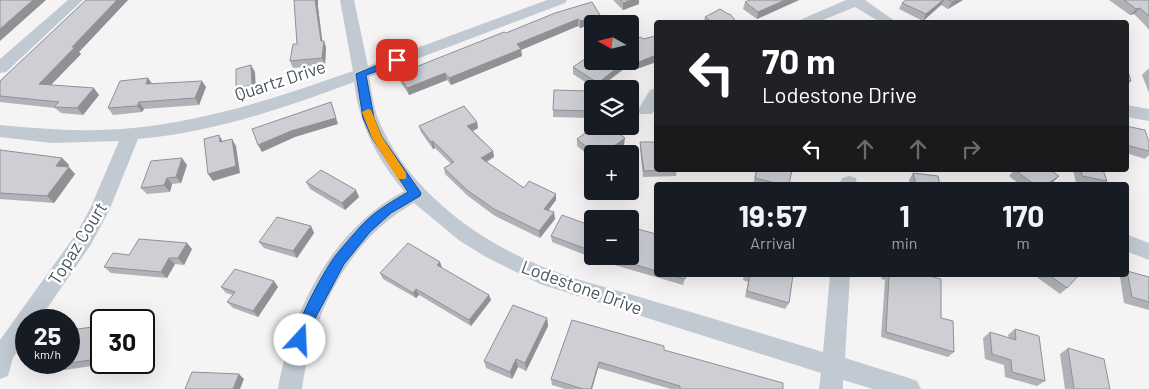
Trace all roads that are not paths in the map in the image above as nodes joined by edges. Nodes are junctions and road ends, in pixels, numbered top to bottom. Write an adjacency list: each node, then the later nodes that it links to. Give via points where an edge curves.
1 (76, 0): 7 (street)
2 (347, 0): 8 (street, Lodestone Drive)
3 (560, 0): 8 (street, Quartz Drive)
4 (857, 0): 5 (street); 6 (street)
5 (812, 20)
6 (886, 20)
7 (0, 68)
8 (361, 74): 14 (street, Quartz Drive, via 242,114 198,125); 15 (street, Lodestone Drive, via 369,118 377,138)
9 (654, 97): 10 (street)
10 (646, 110)
11 (1129, 112): 12 (street)
12 (1149, 115)
13 (0, 130): 14 (street, Quartz Drive, via 66,137)
14 (131, 134): 19 (street, Topaz Court, via 99,211 83,240)
15 (416, 193): 21 (street, Lodestone Drive, via 470,238 548,278); 23 (street, via 387,209 339,260 304,326 292,368)
16 (1129, 243): 17 (street)
17 (1149, 252)
18 (840, 277): 21 (street)
19 (35, 309)
20 (15, 337): 22 (street, Topaz Court, via 3,354)
21 (833, 366): 24 (street); 25 (street, Lodestone Drive)
22 (0, 368)
23 (290, 389)
24 (831, 389)
25 (910, 389)

